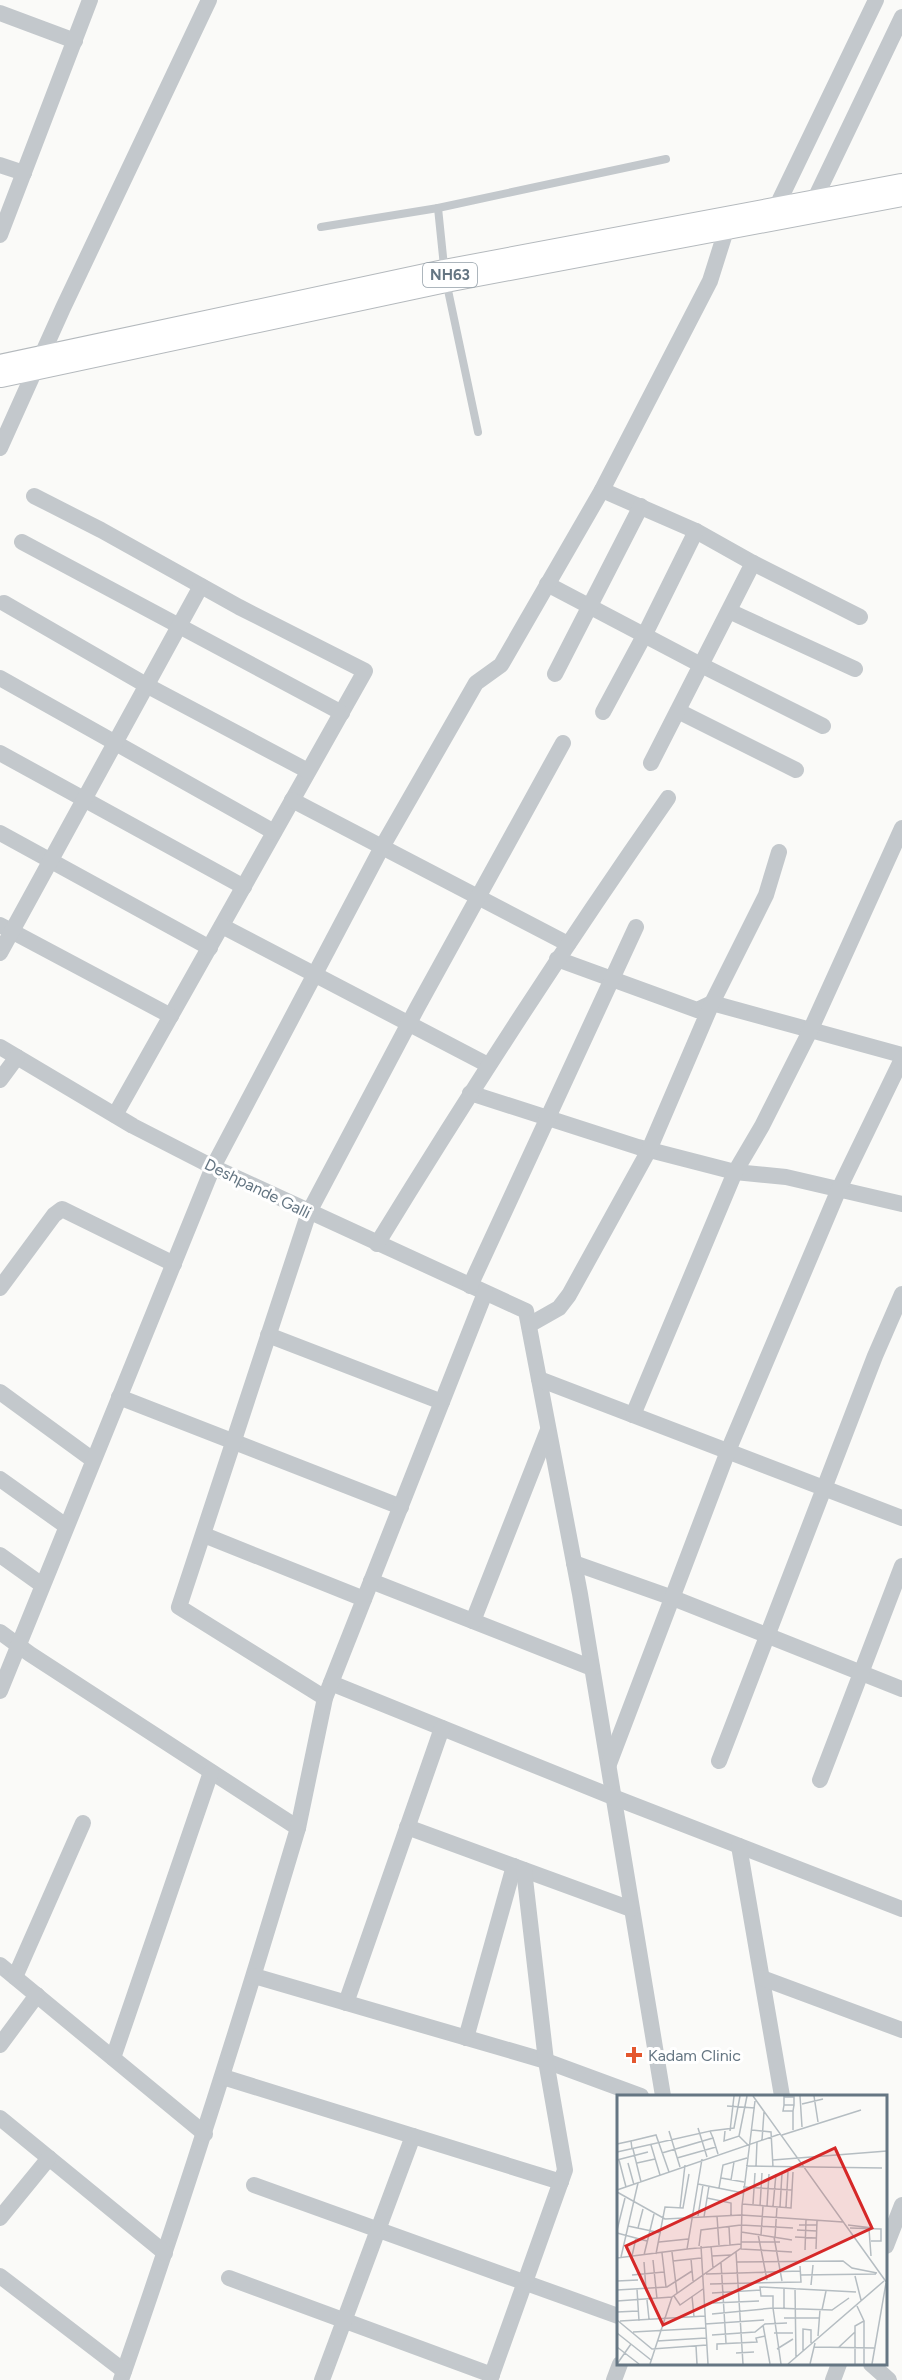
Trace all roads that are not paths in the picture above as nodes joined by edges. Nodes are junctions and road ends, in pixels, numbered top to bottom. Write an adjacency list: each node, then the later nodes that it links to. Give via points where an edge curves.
1 (90, 0): 7 (street)
2 (209, 0): 19 (street)
3 (876, 0): 14 (street)
4 (0, 13): 7 (street)
5 (902, 17): 6 (street)
6 (897, 36): 12 (street)
7 (75, 41): 10 (street)
8 (666, 159): 13 (lane)
9 (0, 165): 10 (street)
10 (24, 173): 15 (street)
11 (902, 190): 12 (highway, NH63)
12 (811, 207): 14 (highway, NH63)
13 (438, 208): 17 (lane); 18 (lane)
14 (772, 216): 16 (highway, NH63)
15 (2, 224)
16 (728, 224): 18 (highway, NH63); 23 (street, via 710,281)
17 (321, 227)
18 (445, 276): 19 (highway, NH63); 21 (lane)
19 (37, 364): 20 (highway, NH63); 22 (street)
20 (0, 371)
21 (478, 432)
22 (0, 448)
23 (602, 490): 25 (street); 29 (street)
24 (34, 496): 30 (street)
25 (641, 506): 26 (street); 32 (street)
26 (696, 531): 28 (street); 36 (street)
27 (22, 542): 35 (street)
28 (753, 563): 33 (street); 34 (street)
29 (547, 584): 32 (street); 58 (street, via 501,665 476,683)
30 (201, 586): 35 (street); 44 (street, via 365,671)
31 (4, 603): 41 (street)
32 (588, 606): 36 (street); 39 (street)
33 (729, 611): 37 (street); 38 (street)
34 (860, 618)
35 (179, 626): 41 (street); 44 (street)
36 (645, 634): 37 (street); 43 (street)
37 (701, 665): 42 (street); 45 (street)
38 (855, 669)
39 (555, 675)
40 (0, 678): 47 (street)
41 (146, 685): 47 (street); 51 (street)
42 (678, 711): 49 (street); 50 (street)
43 (603, 712)
44 (342, 713): 51 (street)
45 (823, 726)
46 (563, 743): 62 (street)
47 (114, 744): 53 (street); 56 (street)
48 (0, 753): 53 (street)
49 (651, 763)
50 (796, 770)
51 (309, 771): 54 (street)
52 (668, 798): 66 (street)
53 (84, 799): 60 (street); 61 (street)
54 (292, 800): 56 (street); 58 (street)
55 (902, 828): 75 (street)
56 (274, 832): 61 (street)
57 (0, 833): 60 (street)
58 (382, 847): 62 (street); 70 (street)
59 (779, 852): 72 (street, via 765,895)
60 (50, 861): 65 (street); 67 (street)
61 (244, 887): 63 (street)
62 (478, 897): 66 (street); 74 (street)
63 (222, 926): 67 (street); 70 (street)
64 (636, 927): 71 (street)
65 (6, 928): 68 (street); 73 (street)
66 (568, 944): 69 (street)
67 (210, 948): 73 (street)
68 (0, 953)
69 (558, 959): 71 (street); 79 (street)
70 (314, 976): 74 (street); 85 (street)
71 (612, 979): 72 (street, via 696,1010); 83 (street)
72 (712, 1003): 75 (street); 84 (street)
73 (171, 1016): 82 (street)
74 (408, 1024): 79 (street); 89 (street)
75 (810, 1031): 78 (street); 86 (street)
76 (0, 1047): 77 (street, Deshpande Galli)
77 (17, 1057): 80 (street); 82 (street, Deshpande Galli)
78 (902, 1057): 87 (street)
79 (488, 1065): 81 (street)
80 (0, 1080)
81 (470, 1093): 83 (street); 90 (street)
82 (115, 1115): 85 (street, Deshpande Galli)
83 (548, 1118): 84 (street); 93 (street)
84 (649, 1150): 86 (street); 95 (street, via 570,1295 559,1308)
85 (213, 1167): 89 (street, Deshpande Galli); 91 (street)
86 (735, 1172): 87 (street, via 786,1177); 101 (street)
87 (839, 1189): 88 (street); 104 (street)
88 (902, 1204)
89 (309, 1212): 90 (street, Deshpande Galli); 96 (street)
90 (377, 1244): 93 (street, Deshpande Galli)
91 (174, 1264): 92 (street, via 62,1209); 99 (street)
92 (0, 1288)
93 (478, 1289): 95 (street, Deshpande Galli); 100 (street)
94 (902, 1294): 107 (street)
95 (527, 1318): 97 (street)
96 (268, 1335): 100 (street); 103 (street)
97 (539, 1379): 101 (street); 102 (street)
98 (0, 1392): 105 (street)
99 (119, 1397): 103 (street); 105 (street)
100 (442, 1402): 108 (street)
101 (633, 1415): 104 (street)
102 (549, 1429): 113 (street); 119 (street)
103 (234, 1442): 108 (street); 111 (street)
104 (728, 1451): 107 (street); 117 (street)
105 (93, 1460): 110 (street)
106 (0, 1479): 110 (street)
107 (826, 1488): 109 (street); 121 (street)
108 (401, 1507): 115 (street)
109 (902, 1518)
110 (66, 1526): 116 (street)
111 (204, 1535): 118 (street); 126 (street, via 179,1607)
112 (0, 1555): 116 (street)
113 (574, 1563): 117 (street); 123 (street)
114 (902, 1566): 124 (street)
115 (371, 1581): 118 (street); 119 (street)
116 (42, 1585): 122 (street)
117 (674, 1598): 121 (street); 130 (street)
118 (364, 1599): 126 (street)
119 (472, 1621): 123 (street)
120 (0, 1632): 122 (street)
121 (768, 1636): 124 (street); 129 (street)
122 (17, 1645): 127 (street); 131 (street)
123 (592, 1668): 130 (street)
124 (862, 1673): 125 (street); 132 (street)
125 (902, 1689)
126 (328, 1690): 128 (street); 136 (street)
127 (0, 1691)
128 (442, 1728): 133 (street); 135 (street)
129 (719, 1761)
130 (608, 1766): 133 (street)
131 (212, 1772): 136 (street); 150 (street)
132 (820, 1780)
133 (613, 1797): 137 (street); 139 (street)
134 (83, 1823): 143 (street)
135 (407, 1827): 138 (street); 146 (street)
136 (298, 1828): 142 (street)
137 (739, 1846): 140 (street); 144 (street)
138 (519, 1868): 139 (street); 148 (street); 151 (street)
139 (631, 1909): 154 (street)
140 (902, 1909)
141 (0, 1965): 143 (street)
142 (254, 1976): 146 (street); 152 (street)
143 (15, 1977): 145 (street)
144 (762, 1978): 147 (street); 155 (street)
145 (37, 1995): 149 (street); 150 (street)
146 (346, 2003): 148 (street)
147 (902, 2030)
148 (466, 2038): 151 (street)
149 (0, 2045)
150 (113, 2058): 157 (street)
151 (546, 2061): 153 (street); 160 (street, via 565,2170)
152 (223, 2077): 157 (street); 158 (street)
153 (635, 2095)
154 (663, 2095)
155 (782, 2095)
156 (0, 2118): 159 (street)
157 (205, 2134): 166 (street)
158 (413, 2136): 160 (street); 164 (street)
159 (49, 2158): 163 (street); 166 (street)
160 (561, 2182): 169 (street)
161 (254, 2185): 164 (street)
162 (902, 2205): 165 (street)
163 (0, 2218)
164 (378, 2230): 169 (street); 171 (street)
165 (887, 2241)
166 (165, 2253): 175 (street)
167 (0, 2276): 175 (street)
168 (229, 2278): 171 (street)
169 (526, 2283): 170 (street); 176 (street)
170 (617, 2316)
171 (344, 2320): 176 (street); 177 (street)
172 (620, 2365): 178 (street)
173 (839, 2365): 179 (street)
174 (872, 2365): 180 (street)
175 (123, 2376)
176 (491, 2378)
177 (321, 2380)
178 (614, 2380)
179 (833, 2380)
180 (889, 2380)

